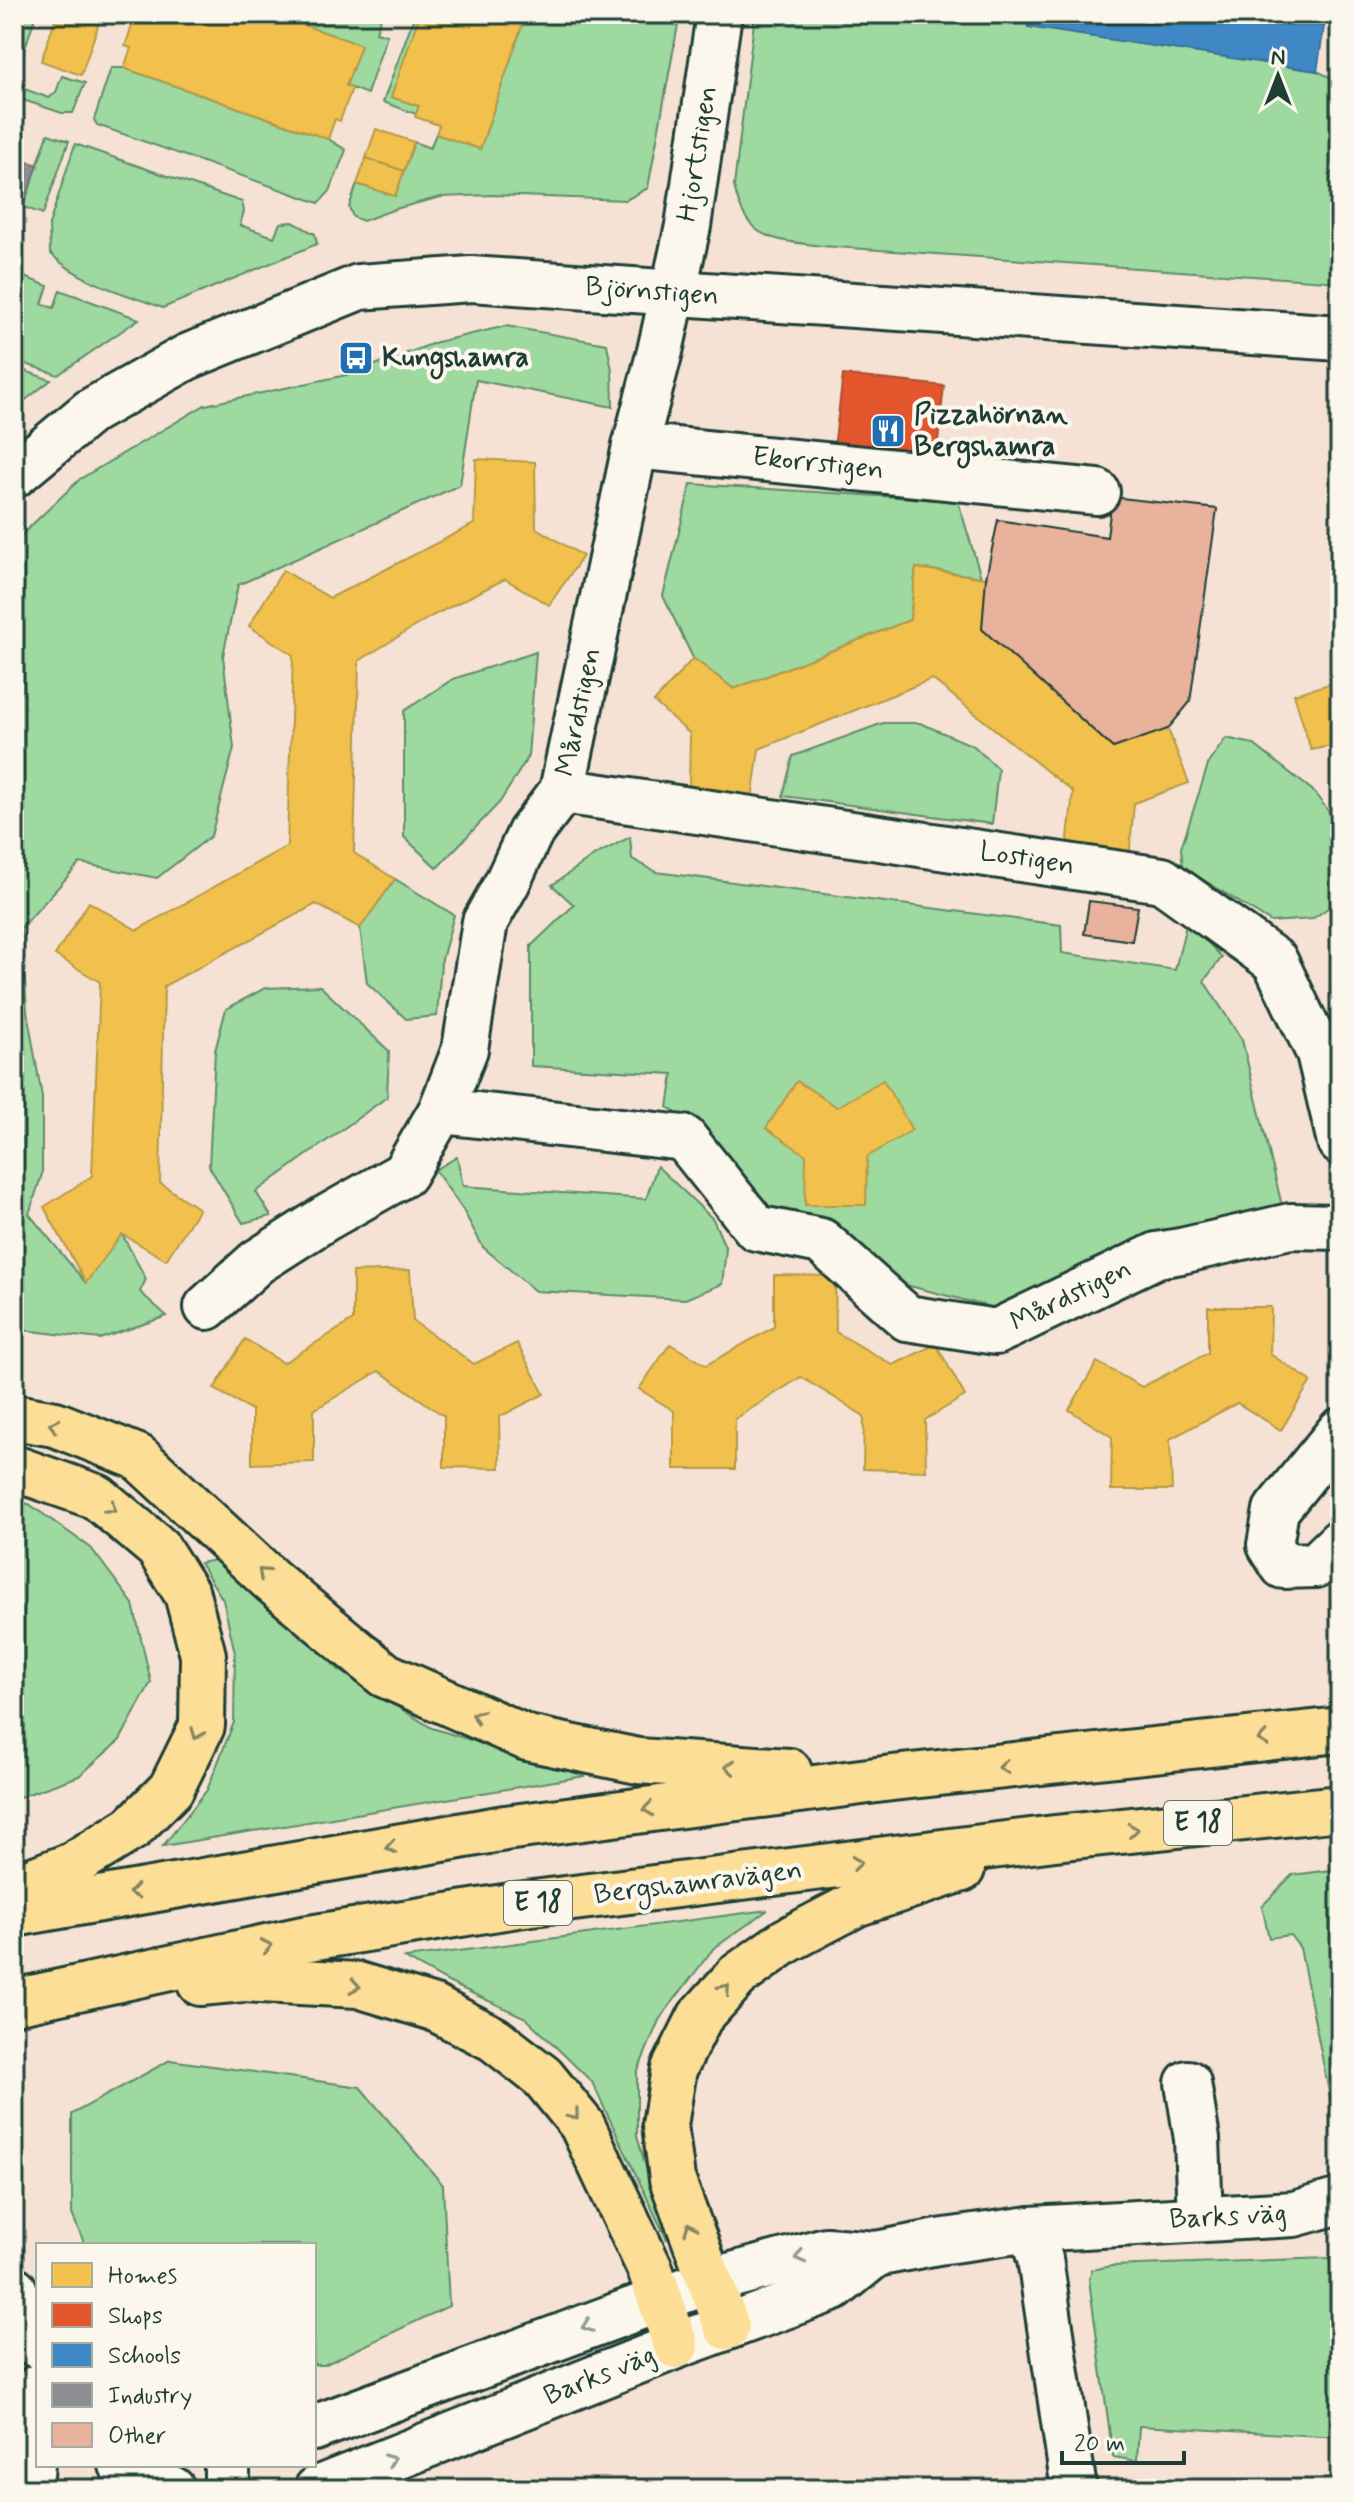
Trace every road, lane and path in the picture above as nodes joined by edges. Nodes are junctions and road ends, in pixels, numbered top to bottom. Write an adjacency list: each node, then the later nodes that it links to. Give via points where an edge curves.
1 (719, 14): 2 (street, Hjortstigen)
2 (673, 294): 3 (street, Björnstigen); 4 (street, Mårdstigen); 5 (street, Björnstigen, via 471,279 359,287 187,357 91,411)
3 (1340, 338)
4 (635, 446): 6 (street, Ekorrstigen); 7 (street, Mårdstigen)
5 (14, 475)
6 (1097, 492)
7 (562, 791): 8 (street, Mårdstigen, via 530,833 485,922 465,1049); 9 (street, Lostigen, via 1162,880 1275,961 1319,1053)
8 (441, 1111): 10 (street, Mårdstigen, via 684,1138 756,1228 821,1241 907,1318 996,1332 1157,1255 1290,1226); 11 (street, Mårdstigen, via 404,1174 257,1262)
9 (1340, 1142)
10 (1340, 1227)
11 (207, 1307)
12 (14, 1417): 17 (highway, one-way to 12, via 638,1761 527,1738 385,1675 272,1581 138,1457 55,1424)
13 (1340, 1431): 15 (street, via 1276,1510 1270,1545 1283,1566 1316,1565)
14 (14, 1468): 20 (highway, one-way to 20, via 97,1497 158,1548 187,1594 203,1655 202,1726 171,1789 132,1828 72,1865)
15 (1340, 1542)
16 (1340, 1730): 17 (highway, one-way to 17)
17 (892, 1778): 21 (highway, one-way to 21, via 505,1828)
18 (1340, 1808): 19 (highway, Bergshamravägen / E 18, one-way to 18)
19 (1055, 1838): 22 (highway, Bergshamravägen / E 18, one-way to 19, via 348,1931); 28 (highway, one-way to 19, via 672,2179 665,2125 674,2069 700,2017 737,1976 786,1941 858,1903)
20 (14, 1887)
21 (14, 1914)
22 (20, 2001): 30 (highway, one-way to 30, via 243,1979 358,1985 434,2008 494,2039 543,2077 582,2125)
23 (1188, 2083): 25 (street, via 1197,2139)
24 (1340, 2201): 25 (street, Barks väg, via 1294,2214)
25 (1200, 2219): 26 (street, Barks väg)
26 (1031, 2229): 27 (street, Barks väg); 42 (street)
27 (876, 2254): 28 (street, Barks väg, one-way to 28, via 826,2250); 31 (street, Barks väg, via 834,2288)
28 (710, 2281): 30 (street, Barks väg); 31 (highway)
29 (14, 2289): 32 (street)
30 (660, 2298): 33 (highway); 35 (street, Barks väg, one-way to 35)
31 (727, 2327): 33 (street, Barks väg)
32 (36, 2341)
33 (676, 2346): 41 (street, Barks väg, one-way to 33)
34 (36, 2412): 38 (street)
35 (316, 2427)
36 (126, 2467): 39 (street)
37 (227, 2467): 40 (street)
38 (30, 2489)
39 (172, 2489)
40 (227, 2489)
41 (317, 2489)
42 (1074, 2489)

